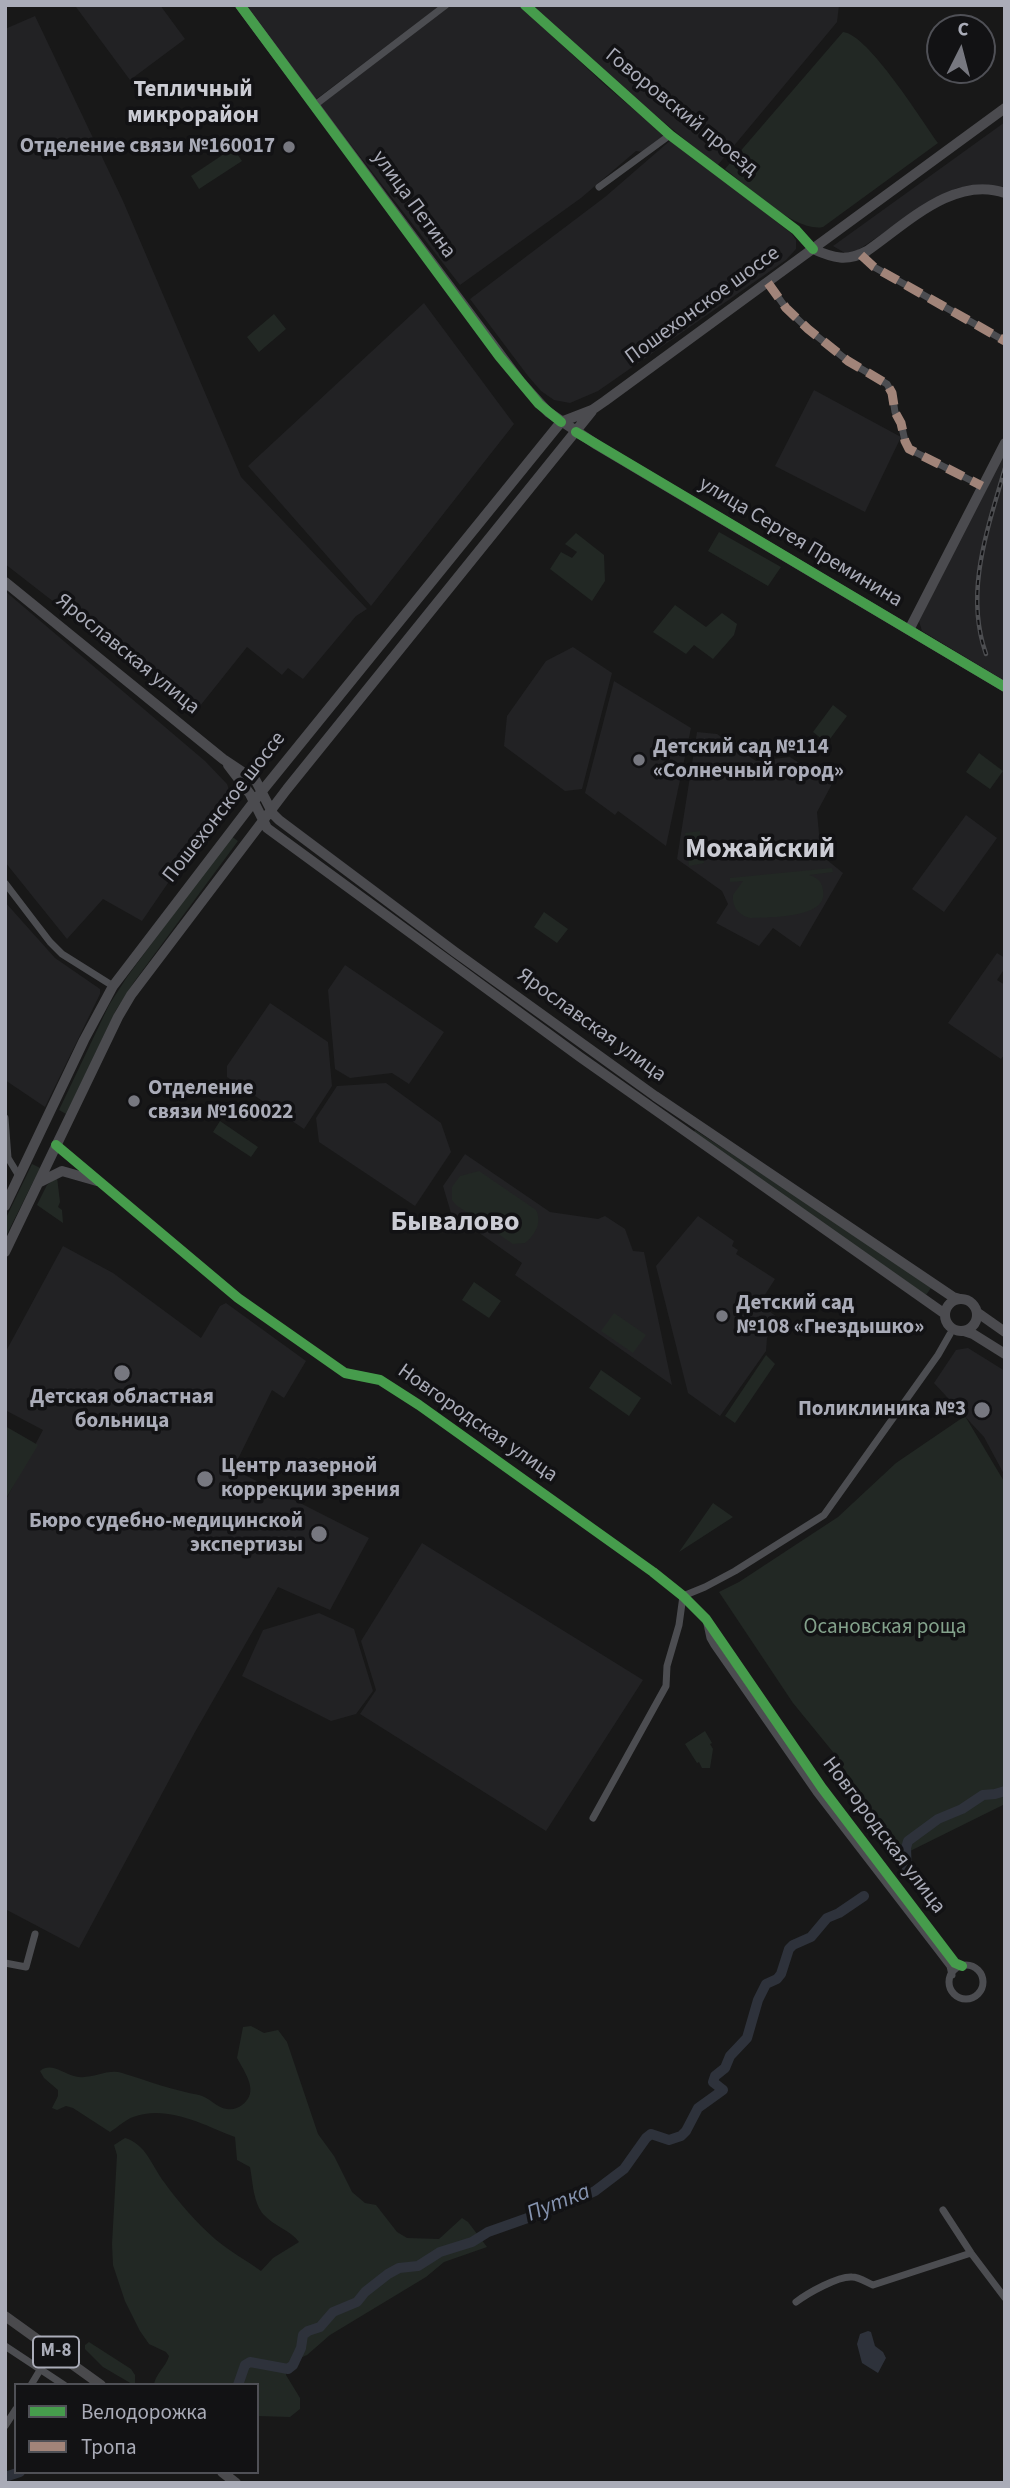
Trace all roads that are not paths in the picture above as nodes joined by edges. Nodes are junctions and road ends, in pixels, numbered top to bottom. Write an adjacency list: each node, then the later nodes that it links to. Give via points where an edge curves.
1 (240, 5): 4 (main road, улица Петина)
2 (446, 5): 4 (street)
3 (525, 5): 6 (street, Говоровский проезд)
4 (315, 105): 14 (main road, улица Петина, via 499,356 539,404)
5 (1005, 108): 9 (main road, Пошехонское шоссе)
6 (670, 135): 7 (street); 9 (street, Говоровский проезд, via 796,230)
7 (599, 187)
8 (1005, 193): 10 (main road, via 979,189 948,197)
9 (813, 249): 10 (main road, via 837,258); 11 (main road, Пошехонское шоссе)
10 (861, 255): 12 (street, via 874,267)
11 (768, 283): 13 (main road, Пошехонское шоссе); 17 (street, via 808,329 887,384 909,449)
12 (1005, 341)
13 (592, 410): 14 (main road, Пошехонское шоссе); 15 (main road, Пошехонское шоссе)
14 (561, 422): 15 (main road); 18 (main road, Пошехонское шоссе)
15 (576, 432): 19 (main road, Пошехонское шоссе); 21 (main road, улица Сергея Преминина)
16 (1005, 443): 17 (main road)
17 (982, 486): 21 (main road)
18 (476, 527): 19 (main road); 24 (main road, Пошехонское шоссе)
19 (489, 537): 25 (main road, Пошехонское шоссе)
20 (5, 582): 23 (main road, Ярославская улица)
21 (909, 630): 22 (main road, улица Сергея Преминина)
22 (1005, 687)
23 (223, 758): 26 (main road, Ярославская улица); 27 (main road, Ярославская улица)
24 (281, 766): 25 (main road, via 284,777); 26 (main road, Пошехонское шоссе)
25 (296, 778): 28 (main road, Пошехонское шоссе)
26 (262, 791): 27 (main road, Пошехонское шоссе); 28 (main road, Ярославская улица)
27 (254, 802): 29 (main road, Ярославская улица); 30 (main road, Пошехонское шоссе)
28 (271, 810): 29 (main road, Пошехонское шоссе); 33 (main road, Ярославская улица)
29 (263, 821): 31 (main road, Пошехонское шоссе); 34 (main road, Ярославская улица)
30 (231, 830): 31 (main road, via 242,829); 35 (main road, Пошехонское шоссе)
31 (246, 842): 37 (main road, Пошехонское шоссе, via 131,995)
32 (5, 883): 35 (street, via 63,956)
33 (406, 915): 34 (main road, via 396,915); 48 (main road, Ярославская улица, via 655,1096)
34 (398, 924): 50 (main road, Ярославская улица, via 682,1131)
35 (113, 986): 36 (main road, Пошехонское шоссе)
36 (52, 1105): 37 (main road, via 59,1120); 39 (main road, Пошехонское шоссе)
37 (71, 1112): 40 (main road, Пошехонское шоссе)
38 (5, 1118): 43 (street, via 8,1158)
39 (38, 1135): 40 (main road); 41 (main road, Пошехонское шоссе)
40 (56, 1145): 42 (main road, Пошехонское шоссе); 44 (street, Новгородская улица)
41 (24, 1165): 42 (main road, via 36,1160); 43 (main road, Пошехонское шоссе)
42 (43, 1171): 45 (main road, Пошехонское шоссе)
43 (19, 1176): 46 (main road, Пошехонское шоссе)
44 (97, 1181): 45 (main road, via 62,1171); 55 (street, Новгородская улица, via 239,1298 345,1373 380,1380 409,1399)
45 (38, 1183): 47 (main road, Пошехонское шоссе)
46 (5, 1206)
47 (5, 1252)
48 (960, 1298): 49 (main road, via 973,1303); 50 (main road, via 951,1302)
49 (978, 1313): 51 (main road, via 973,1326); 52 (main road)
50 (945, 1314): 51 (main road, via 951,1328)
51 (963, 1331): 54 (main road)
52 (1005, 1332)
53 (950, 1334): 55 (street, via 824,1516 735,1571)
54 (1005, 1354)
55 (683, 1596): 56 (street, Новгородская улица); 57 (street, via 666,1686)
56 (706, 1619): 60 (street, Новгородская улица, via 822,1788 955,1963); 61 (street, Новгородская улица, via 710,1638 816,1792 950,1966)
57 (593, 1818)
58 (35, 1934): 59 (street, via 26,1967)
59 (5, 1963)
60 (962, 1966): 61 (street); 61 (street, via 980,1973 983,1984 978,1994 968,1999 956,1995 950,1986)
61 (952, 1975)
62 (943, 2210): 63 (street)
63 (971, 2253): 64 (street); 65 (street, via 873,2285 847,2277)
64 (1005, 2298)
65 (796, 2302)
66 (5, 2316): 71 (main road, М-8)
67 (5, 2346): 68 (street)
68 (40, 2370): 69 (street); 70 (street)
69 (32, 2383)
70 (61, 2383)
71 (98, 2383)

